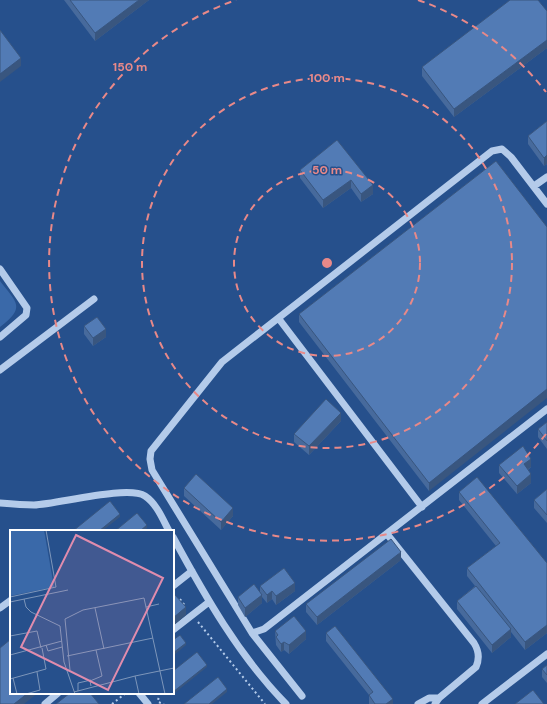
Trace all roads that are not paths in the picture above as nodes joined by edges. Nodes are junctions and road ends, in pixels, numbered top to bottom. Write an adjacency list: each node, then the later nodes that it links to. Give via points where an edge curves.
1 (547, 177): 2 (street)
2 (534, 186): 3 (street); 6 (street, via 512,157 502,149 492,151)
3 (547, 204)
4 (0, 269): 7 (street, via 27,308 26,315)
5 (94, 299): 8 (street)
6 (279, 319): 11 (street); 21 (street, via 222,362 151,451 150,459 152,470)
7 (0, 337)
8 (0, 370)
9 (547, 410): 11 (street)
10 (0, 503): 12 (street, via 34,505 120,492 133,493 144,496 154,504)
11 (422, 507): 13 (street)
12 (168, 530)
13 (386, 534): 21 (street, via 264,629); 26 (street, via 478,650 476,667)
14 (174, 539): 15 (street)
15 (192, 571): 16 (street); 18 (street)
16 (174, 585)
17 (10, 601): 19 (street)
18 (209, 602): 20 (street); 29 (street, via 255,670)
19 (0, 608)
20 (174, 629)
21 (252, 633): 25 (street)
22 (547, 654): 31 (street)
23 (57, 694): 27 (street)
24 (140, 694): 28 (street)
25 (302, 696)
26 (437, 701): 30 (street, via 429,698)
27 (45, 704)
28 (148, 704)
29 (286, 704)
30 (418, 704)
31 (482, 704)

